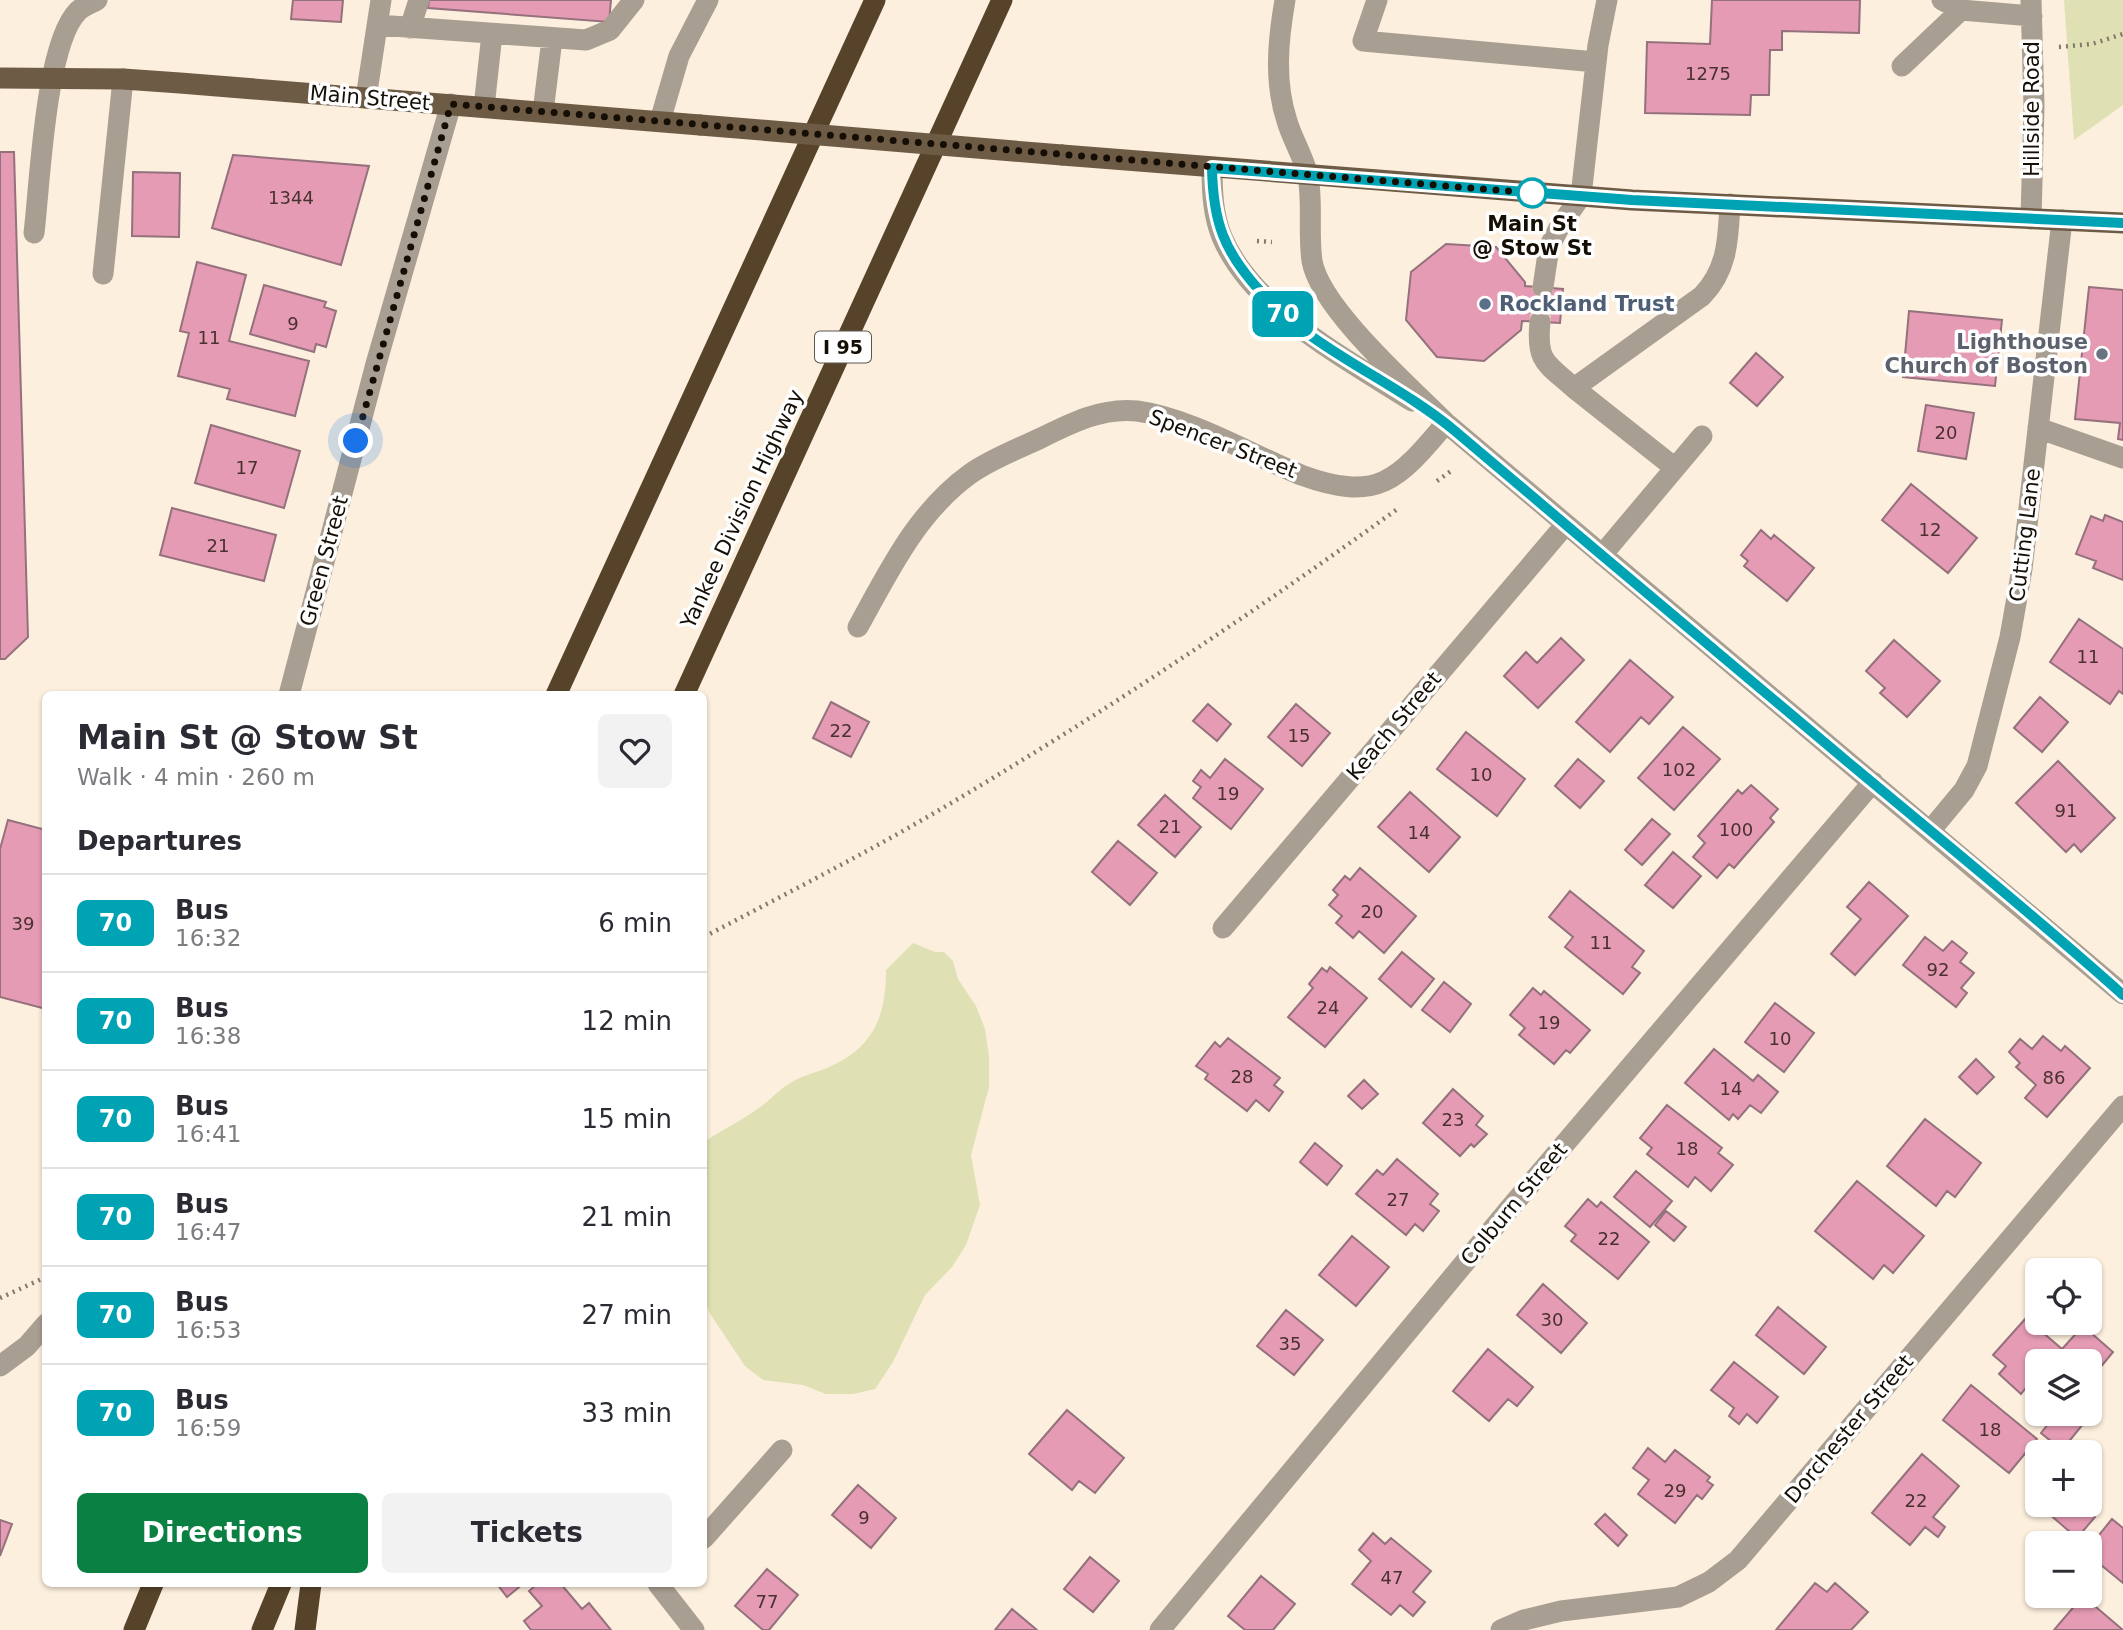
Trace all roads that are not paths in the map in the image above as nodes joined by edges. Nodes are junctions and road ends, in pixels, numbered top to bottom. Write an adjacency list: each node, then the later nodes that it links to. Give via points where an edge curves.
1 (97, 0): 20 (street, via 78,11 63,38)
2 (381, 0): 13 (street)
3 (419, 0): 14 (street)
4 (634, 0): 16 (street, via 604,35 586,40)
5 (708, 0): 26 (street, via 679,56)
6 (875, 0): 48 (highway)
7 (1002, 0): 49 (highway, Yankee Division Highway / I 95)
8 (1285, 0): 28 (street, via 1279,88)
9 (1377, 0): 17 (street, via 1363,41)
10 (1607, 0): 17 (street)
11 (1951, 5): 12 (street); 18 (street)
12 (2031, 8): 31 (street, Hillside Road)
13 (378, 25): 14 (street); 22 (street)
14 (410, 28): 15 (street)
15 (492, 34): 16 (street); 24 (street)
16 (552, 39): 25 (street)
17 (1596, 62): 29 (street)
18 (1902, 66)
19 (0, 78): 20 (main road, Main Street)
20 (51, 78): 21 (main road, Main Street); 34 (street)
21 (123, 79): 22 (main road, Main Street); 35 (street)
22 (366, 98): 23 (main road, Main Street)
23 (451, 104): 24 (main road, Main Street); 47 (street, Green Street)
24 (484, 107): 25 (main road, Main Street)
25 (543, 112): 26 (main road, Main Street)
26 (660, 121): 27 (main road, Main Street, bridge)
27 (1212, 168): 28 (main road, Main Street); 39 (street, via 1221,236 1262,293 1313,337)
28 (1308, 175): 29 (main road, Main Street); 39 (street, via 1312,259 1321,287 1360,337)
29 (1581, 196): 30 (main road, Main Street); 36 (street, via 1553,239)
30 (1730, 204): 31 (main road, Main Street); 38 (street, via 1724,265 1712,286)
31 (2031, 219): 32 (main road, Main Street)
32 (2062, 220): 33 (main road, Main Street); 40 (street, Cutting Lane)
33 (2123, 223)
34 (34, 233)
35 (103, 274)
36 (1543, 287)
37 (1540, 322): 38 (street, via 1541,356)
38 (1574, 388): 43 (street)
39 (1446, 424): 44 (street); 46 (street, Spencer Street, via 1410,464 1383,484 1351,488 1301,475 1161,415 1119,410 1086,418 972,472 949,491 917,526)
40 (2038, 428): 42 (street); 51 (street, Cutting Lane, via 2014,620 1977,766 1964,790)
41 (1702, 436): 43 (street)
42 (2123, 458)
43 (1675, 468): 45 (street)
44 (1566, 524): 45 (street); 52 (street, Keach Street)
45 (1602, 555): 50 (street)
46 (858, 627)
47 (290, 691)
48 (558, 691)
49 (686, 691)
50 (1873, 782): 51 (street); 67 (street, Colburn Street, via 1510,1208)
51 (1930, 831): 53 (street)
52 (1223, 928)
53 (2123, 995)
54 (2123, 1106): 68 (street, Dorchester Street, via 1738,1560 1709,1582 1678,1597 1561,1611)
55 (42, 1329): 56 (street)
56 (0, 1366)
57 (782, 1450): 58 (street)
58 (707, 1535)
59 (152, 1587): 63 (highway)
60 (280, 1587): 64 (highway)
61 (311, 1587): 65 (highway)
62 (662, 1587): 66 (street)
63 (134, 1630)
64 (262, 1630)
65 (305, 1630)
66 (694, 1630)
67 (1160, 1630)
68 (1501, 1630)

